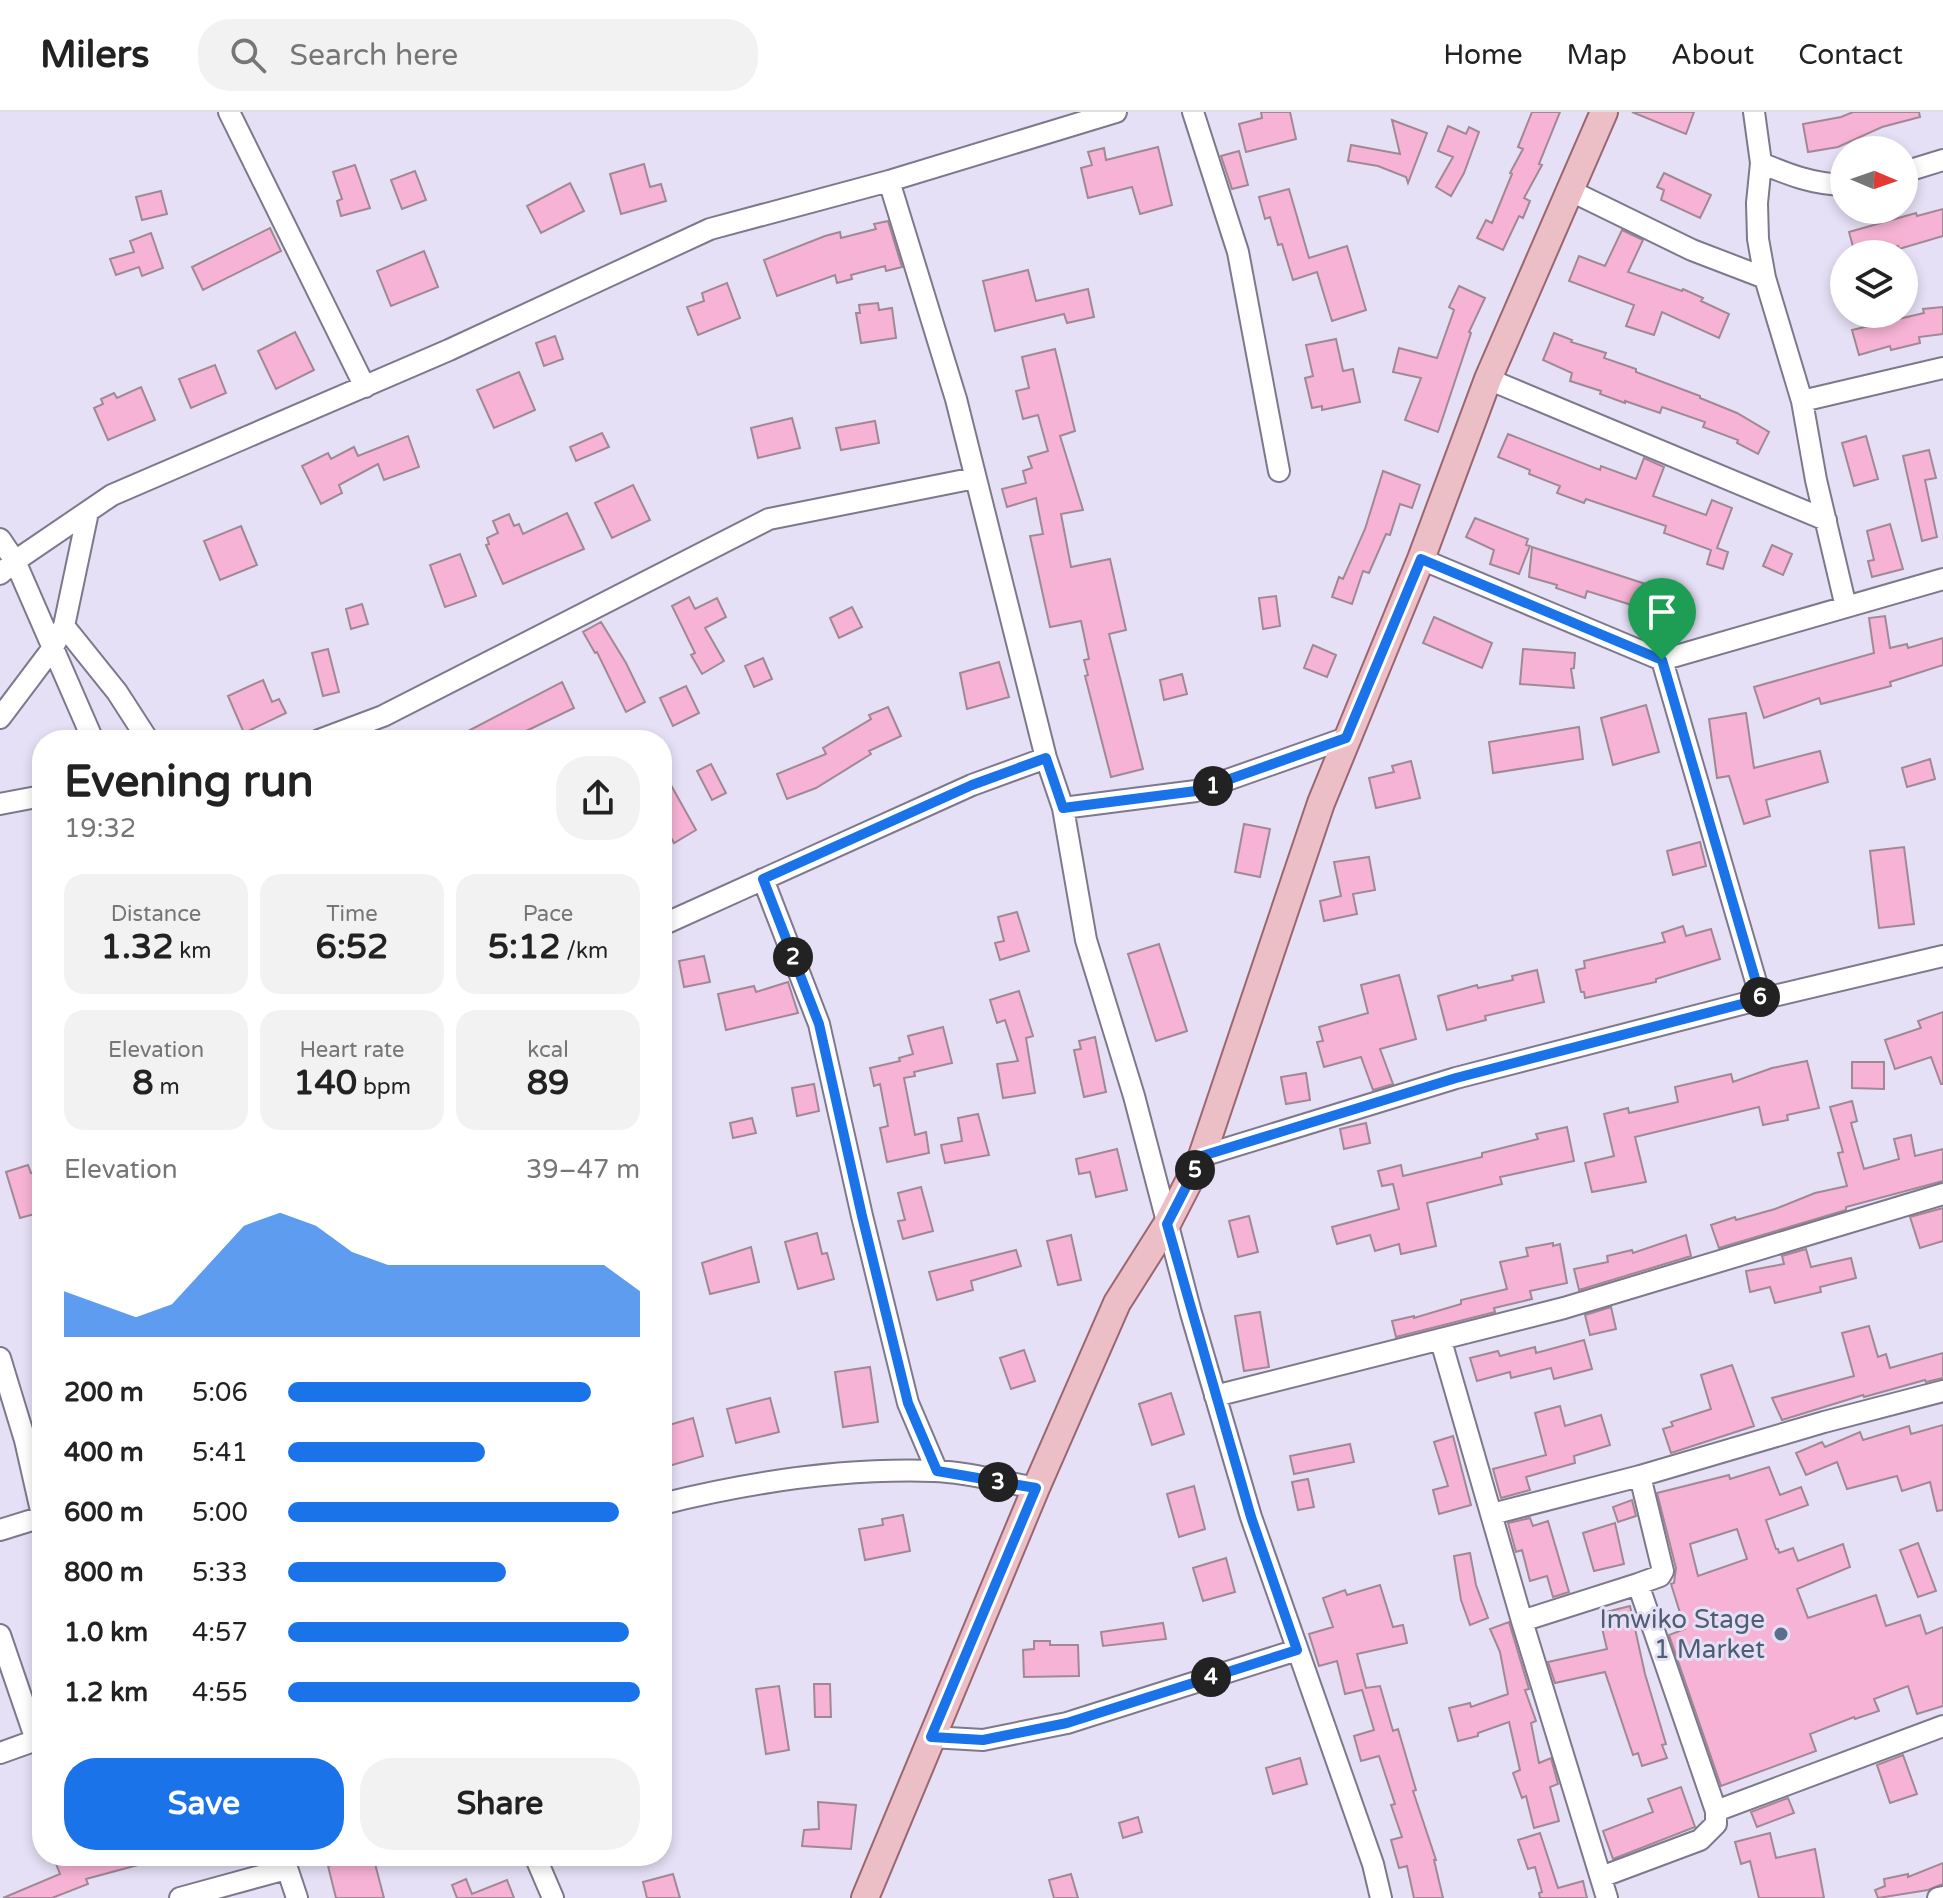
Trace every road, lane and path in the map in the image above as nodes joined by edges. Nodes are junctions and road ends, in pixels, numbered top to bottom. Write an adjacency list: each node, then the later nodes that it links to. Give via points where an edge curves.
1 (229, 112): 16 (street)
2 (1116, 112): 6 (street)
3 (1193, 112): 18 (street, via 1238,252)
4 (1604, 112): 12 (main road)
5 (1754, 112): 8 (street)
6 (1092, 114): 10 (street)
7 (1943, 160): 9 (street)
8 (1761, 163): 11 (street); 13 (street, via 1758,239)
9 (1918, 168)
10 (889, 181): 16 (street, via 710,229); 19 (street)
11 (1830, 184)
12 (1571, 191): 13 (street, via 1692,250); 15 (main road)
13 (1765, 278): 17 (street)
14 (1943, 368): 17 (street)
15 (1488, 379): 21 (street); 23 (main road)
16 (365, 387): 20 (street, via 112,495)
17 (1802, 401): 21 (street)
18 (1279, 471)
19 (975, 478): 33 (street, via 769,519 383,716); 35 (street)
20 (88, 512): 24 (street); 27 (street)
21 (1826, 520): 26 (street)
22 (0, 539): 24 (street)
23 (1421, 559): 29 (street); 34 (main road)
24 (7, 568): 28 (street)
25 (1943, 579): 26 (street)
26 (1846, 607): 29 (street)
27 (64, 626): 28 (street); 32 (street)
28 (52, 649): 30 (street); 31 (street)
29 (1662, 660): 42 (street)
30 (0, 718)
31 (88, 730)
32 (142, 730)
33 (346, 730)
34 (1346, 738): 38 (street, via 1196,791); 43 (main road)
35 (1046, 758): 38 (street); 39 (street, via 972,785)
36 (32, 798): 37 (street)
37 (0, 804)
38 (1063, 808): 45 (street, via 1086,940)
39 (763, 879): 40 (street); 51 (street, via 819,1024 908,1403)
40 (672, 920)
41 (1943, 956): 42 (street)
42 (1761, 999): 43 (street, via 1456,1078)
43 (1202, 1156): 45 (main road)
44 (1943, 1194): 46 (street)
45 (1167, 1224): 49 (street); 53 (main road, via 1117,1303)
46 (1441, 1341): 49 (street); 55 (street)
47 (0, 1358): 50 (street)
48 (1943, 1391): 52 (street)
49 (1215, 1396): 61 (street)
50 (32, 1433)
51 (937, 1471): 53 (street); 54 (street, via 834,1473)
52 (1640, 1476): 55 (street); 58 (street, via 1663,1571)
53 (1036, 1488): 64 (main road)
54 (672, 1502)
55 (1492, 1514): 59 (street)
56 (32, 1519): 57 (street)
57 (0, 1530)
58 (1638, 1584): 59 (street); 67 (street)
59 (1522, 1621): 72 (street)
60 (0, 1635): 62 (street)
61 (1297, 1650): 64 (street, via 1067,1723 983,1740); 78 (street)
62 (32, 1720)
63 (1943, 1726): 67 (street)
64 (931, 1737): 77 (main road)
65 (32, 1742): 66 (street)
66 (0, 1753)
67 (1716, 1811): 72 (street, via 1716,1824 1700,1840)
68 (272, 1866): 73 (street)
69 (285, 1866): 74 (street)
70 (539, 1866): 75 (street)
71 (553, 1866): 76 (street)
72 (1601, 1877): 79 (street)
73 (180, 1898)
74 (297, 1898)
75 (553, 1898)
76 (561, 1898)
77 (865, 1898)
78 (1381, 1898)
79 (1607, 1898)

